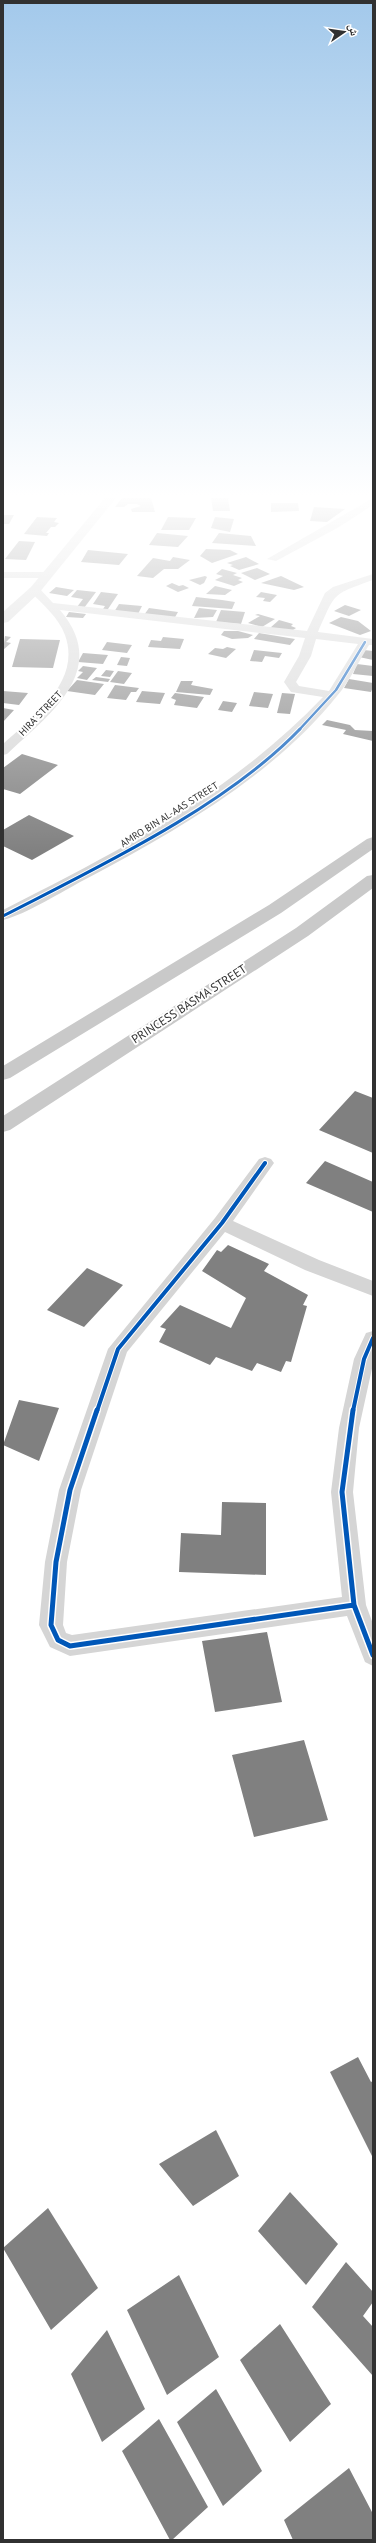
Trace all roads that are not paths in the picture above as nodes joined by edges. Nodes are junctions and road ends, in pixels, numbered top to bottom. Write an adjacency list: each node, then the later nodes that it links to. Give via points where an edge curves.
1 (59, 617): 7 (street, HIRA' STREET, via 71,635 75,667 57,698)
2 (147, 617): 4 (street)
3 (319, 617): 4 (street)
4 (311, 635): 5 (street); 6 (street, via 305,656 290,684 295,689)
5 (369, 642): 6 (street, AMRO BIN AL-AAS STREET)
6 (332, 695): 10 (street, AMRO BIN AL-AAS STREET, via 305,723 256,766 209,801 104,863)
7 (3, 751)
8 (373, 842): 11 (main road, via 275,909)
9 (373, 880): 12 (main road, PRINCESS BASMA STREET, via 302,932)
10 (3, 916)
11 (3, 1074)
12 (3, 1125)
13 (265, 1163): 14 (street)
14 (222, 1223): 15 (street, via 312,1265); 17 (street, via 118,1349 70,1490 56,1562 51,1625 58,1640 70,1646)
15 (373, 1289)
16 (373, 1338): 17 (street, via 364,1359 349,1428 342,1492)
17 (354, 1605): 18 (street)
18 (373, 1655)

